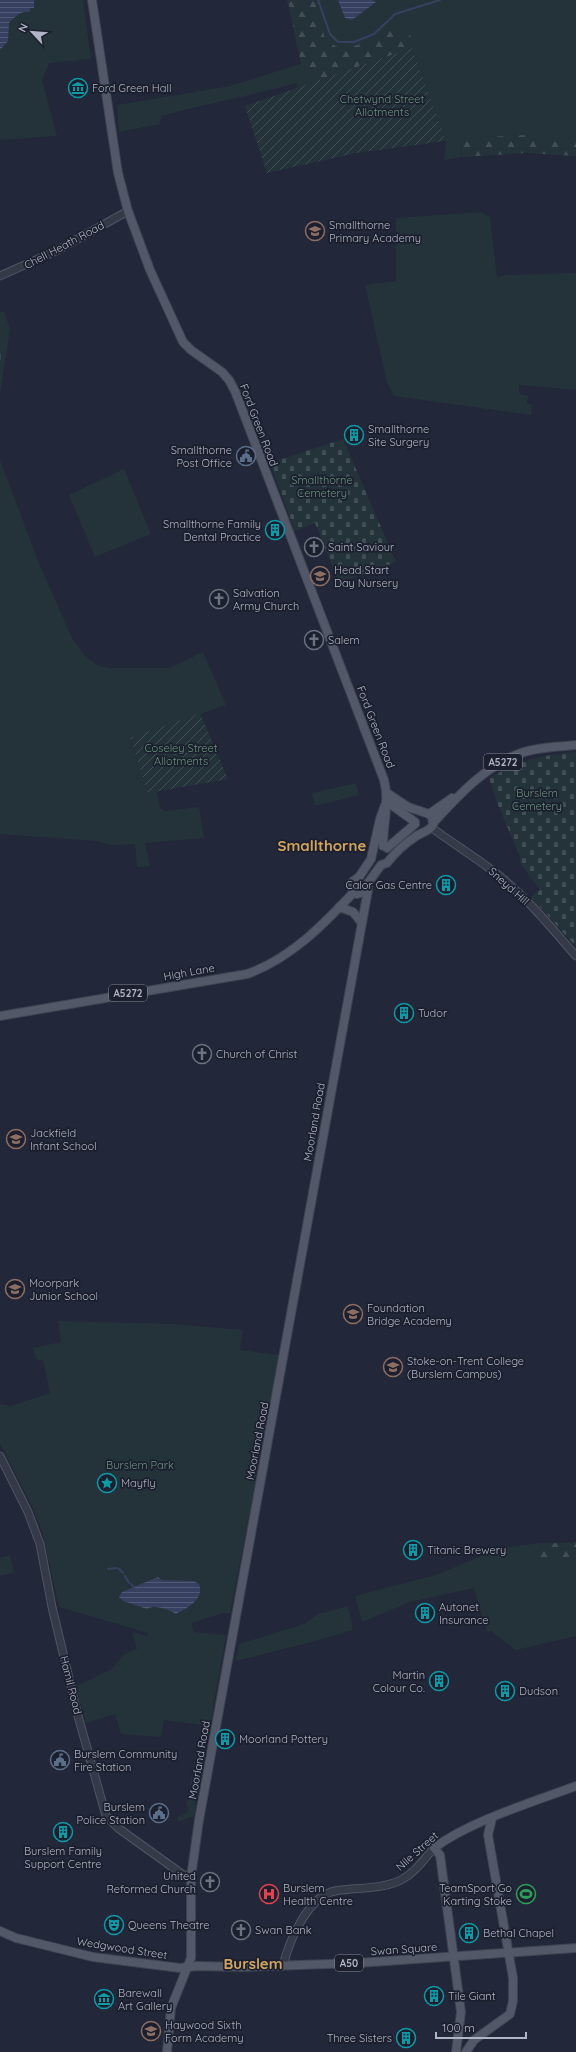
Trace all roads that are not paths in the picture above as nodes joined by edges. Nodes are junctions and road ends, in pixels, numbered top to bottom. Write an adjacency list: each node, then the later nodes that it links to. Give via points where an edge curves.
1 (92, 0): 2 (main road, Ford Green Road, via 110,123)
2 (128, 211): 3 (street, Chell Heath Road, via 56,252); 6 (main road, Ford Green Road, via 155,285 183,342 222,372 235,391 380,770)
3 (0, 276)
4 (576, 745): 5 (main road, A5272, via 544,748 520,754 484,773)
5 (468, 787): 7 (main road, A5272); 9 (main road, A5272)
6 (387, 797): 7 (main road); 8 (main road); 11 (main road, Ford Green Road)
7 (425, 813): 8 (main road, A5272, via 417,816); 9 (main road)
8 (415, 823): 10 (main road); 11 (main road, A5272)
9 (433, 825): 10 (main road, A5272); 20 (street, Sneyd Hill, via 503,879 538,912)
10 (423, 832): 12 (main road, A5272)
11 (382, 847): 12 (main road); 13 (main road, A5272, via 371,852)
12 (391, 856): 14 (main road, A5272, via 387,863)
13 (371, 859): 14 (main road); 15 (main road, A5272)
14 (381, 865): 16 (main road, A5272)
15 (359, 877): 16 (main road, via 364,878); 17 (main road, A5272, via 352,882)
16 (368, 886): 17 (main road, A5272, via 364,893); 19 (main road, Moorland Road)
17 (356, 893): 18 (main road, High Lane / A5272); 19 (main road, Moorland Road)
18 (339, 907): 19 (main road, via 353,912); 21 (main road, High Lane / A5272, via 328,920 275,963 247,974)
19 (361, 920): 28 (main road, Moorland Road, via 199,1820)
20 (576, 956)
21 (0, 1016)
22 (0, 1456): 28 (street, Hamil Road, via 28,1512 40,1544 78,1716 106,1816 122,1831 182,1874)
23 (576, 1786): 24 (main road, Nile Street)
24 (492, 1818): 25 (main road, Nile Street); 26 (main road)
25 (478, 1824): 26 (main road); 27 (main road, Nile Street, via 446,1839)
26 (488, 1835): 31 (main road)
27 (434, 1848): 32 (main road, via 440,1855); 33 (street, Nile Street, via 406,1877 388,1885 327,1893 313,1903 296,1932)
28 (191, 1877): 34 (main road, Moorland Road, via 192,1950)
29 (0, 1931): 34 (main road, Wedgwood Street / A50, via 93,1957)
30 (576, 1948): 31 (main road, A50)
31 (509, 1953): 32 (main road, A50); 37 (main road, via 513,1978 512,2010 507,2017 474,2040)
32 (454, 1956): 33 (main road, Swan Square / A50); 36 (main road, via 461,2012)
33 (283, 1966): 34 (main road, Swan Square / A50)
34 (187, 1968): 35 (main road, Moorland Road, via 171,2008)
35 (168, 2052)
36 (456, 2052)
37 (466, 2052)

